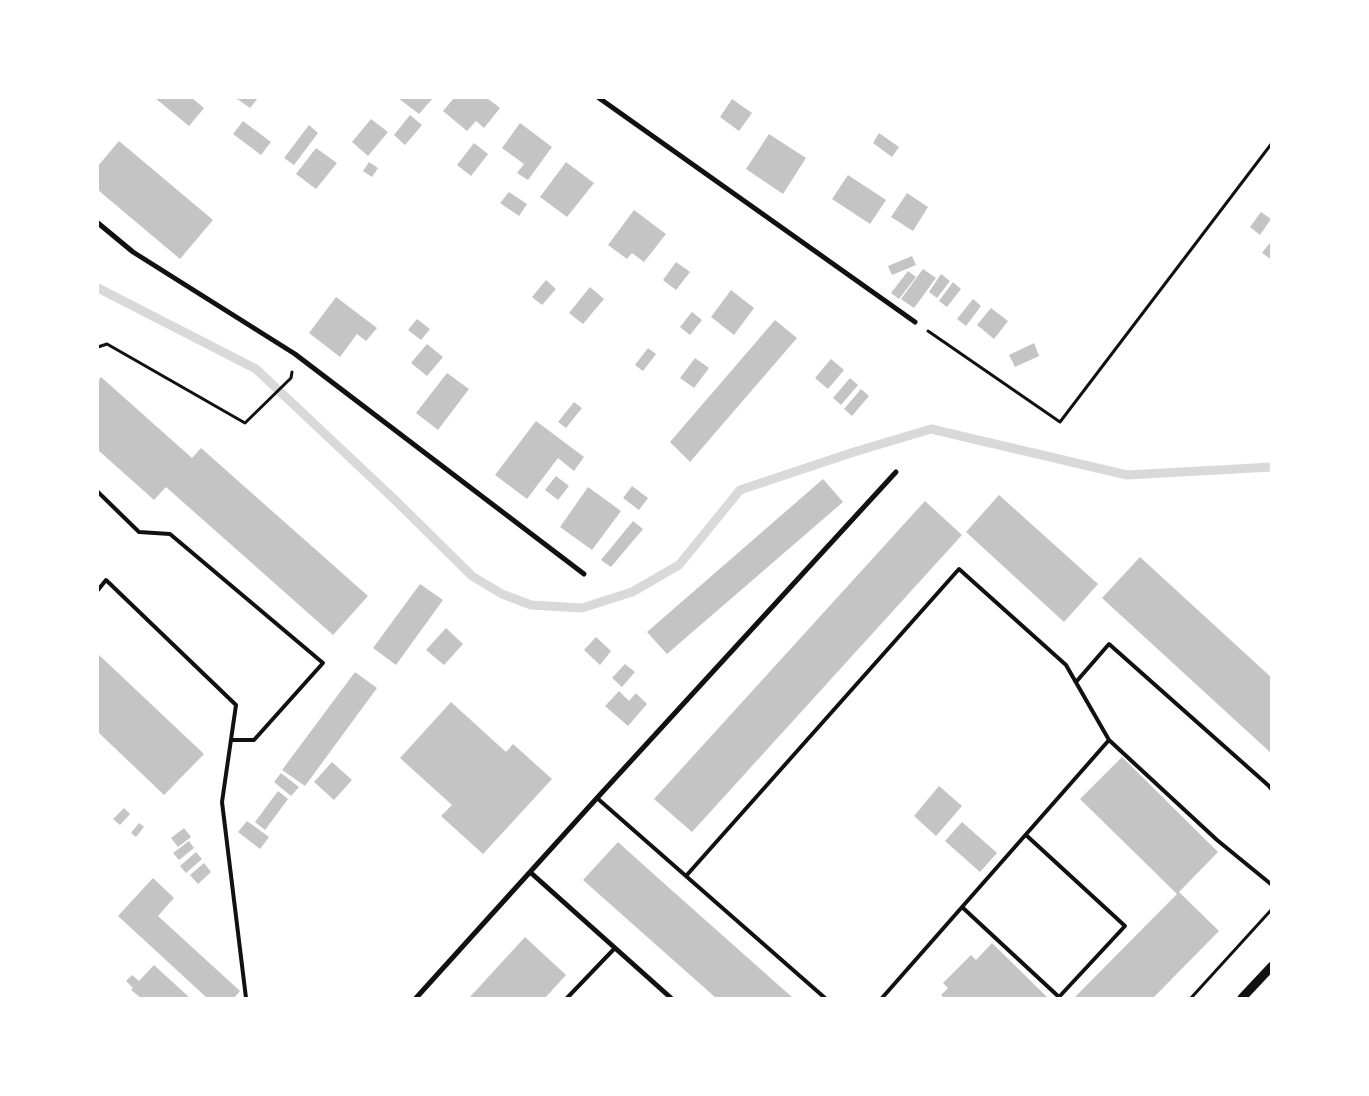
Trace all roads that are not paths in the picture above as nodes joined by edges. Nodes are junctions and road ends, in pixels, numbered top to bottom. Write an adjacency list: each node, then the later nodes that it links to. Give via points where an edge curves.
1 (599, 98): 3 (street)
2 (98, 223): 6 (street, via 133,252 295,354)
3 (915, 322)
4 (896, 472): 12 (street)
5 (98, 492): 9 (lane, via 139,532 170,534 322,662 254,740)
6 (584, 574)
7 (98, 590): 9 (lane, via 106,580 236,705)
8 (1076, 682): 10 (lane); 11 (lane, via 1109,644); 15 (lane, via 1066,665 959,569)
9 (231, 740): 20 (lane, via 222,802)
10 (1109, 740): 13 (lane); 16 (lane, via 1217,840)
11 (1272, 790)
12 (597, 798): 14 (street); 15 (lane)
13 (1026, 835): 17 (lane); 17 (lane, via 1125,926 1059,997)
14 (530, 872): 18 (street); 21 (street)
15 (686, 876): 24 (lane)
16 (1272, 885)
17 (962, 907): 25 (lane)
18 (614, 949): 22 (lane); 23 (street)
19 (1272, 966): 26 (street)
20 (246, 998)
21 (416, 998)
22 (567, 998)
23 (671, 998)
24 (825, 998)
25 (882, 998)
26 (1242, 998)

